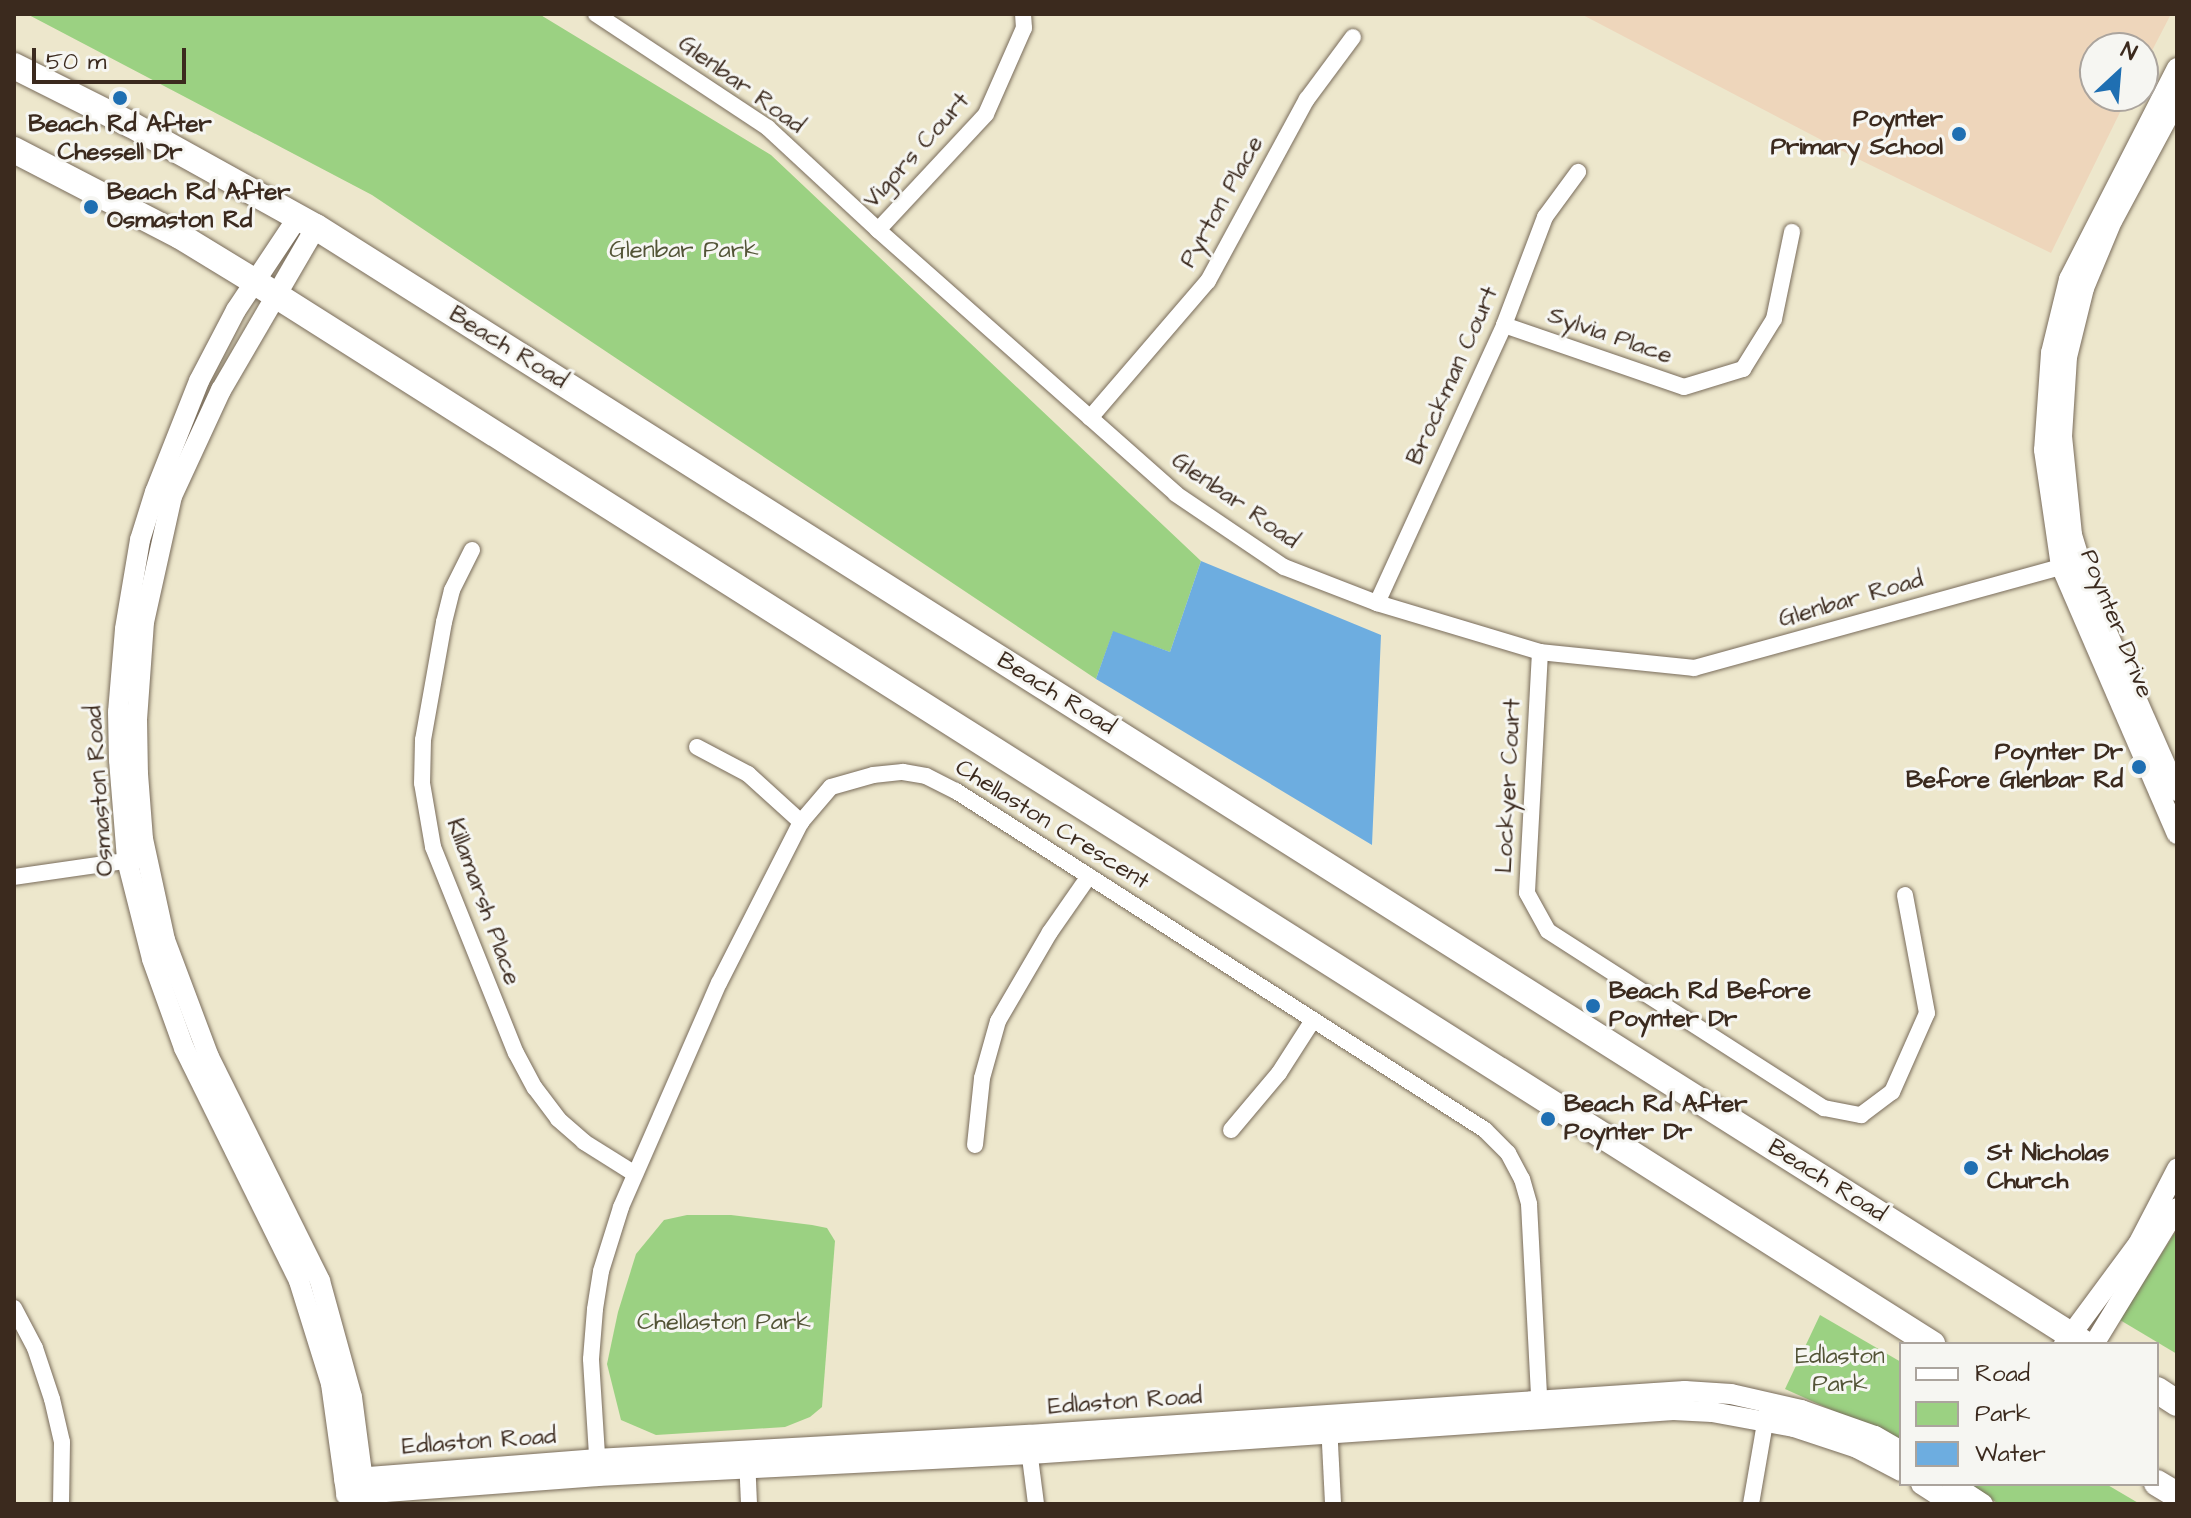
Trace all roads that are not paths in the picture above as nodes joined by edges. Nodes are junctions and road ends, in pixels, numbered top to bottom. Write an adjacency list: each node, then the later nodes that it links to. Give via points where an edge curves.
1 (596, 14): 10 (street, Glenbar Road, via 768,128)
2 (1023, 14): 10 (street, Vigors Court, via 1024,28 986,114)
3 (1353, 37): 15 (street, Pyrton Place, via 1307,99 1208,281)
4 (14, 66): 9 (main road, Beach Road)
5 (2177, 68): 17 (street, Poynter Drive, via 2083,249 2051,353 2044,450)
6 (2177, 100): 17 (street, Poynter Drive, via 2098,252 2074,321 2062,436)
7 (14, 150): 12 (main road, via 180,236)
8 (1578, 172): 14 (street, Brockman Court, via 1545,217)
9 (307, 222): 12 (street, Osmaston Road); 13 (street, Osmaston Road); 36 (main road, Beach Road)
10 (878, 230): 15 (street, Glenbar Road)
11 (1792, 232): 14 (street, Sylvia Place, via 1774,319 1743,369 1684,387)
12 (252, 280): 13 (main road); 24 (street, Osmaston Road, via 175,435 140,540 118,712)
13 (277, 295): 24 (street, Osmaston Road, via 199,431 161,535 144,622 137,719); 35 (main road)
14 (1504, 325): 18 (street, Brockman Court)
15 (1090, 418): 18 (street, Glenbar Road, via 1176,494 1284,567)
16 (472, 550): 32 (street, Killamarsh Place, via 452,590 423,740 422,783 433,847 509,1038 535,1088 584,1142)
17 (2071, 564): 19 (street, Glenbar Road, via 1694,668); 21 (street, Poynter Drive); 23 (street, Poynter Drive)
18 (1377, 603): 19 (street, Glenbar Road)
19 (1540, 652): 27 (street, Lockyer Court, via 1527,893 1548,931 1824,1108 1861,1115 1892,1092 1927,1013)
20 (697, 747): 22 (street, via 748,774)
21 (2177, 791)
22 (801, 822): 25 (street, Chellaston Crescent, via 831,787 873,775 926,776); 32 (street, Chellaston Crescent, via 719,983)
23 (2177, 834)
24 (137, 859): 26 (street); 50 (street, Osmaston Road, via 138,913 184,1048 299,1281 331,1384)
25 (1089, 876): 28 (street, Chellaston Crescent); 30 (street, via 998,1021 982,1078)
26 (14, 877)
27 (1905, 895)
28 (1313, 1020): 29 (street, via 1279,1073); 39 (street, Chellaston Crescent, via 1485,1130 1508,1153 1529,1204)
29 (1231, 1130)
30 (975, 1145)
31 (2177, 1169): 36 (street)
32 (635, 1174): 45 (street, Chellaston Crescent, via 610,1240 595,1309 591,1359)
33 (2177, 1208): 36 (street)
34 (14, 1308): 52 (street, via 52,1399 62,1442)
35 (1929, 1342)
36 (2079, 1342)
37 (2159, 1391): 38 (main road)
38 (2177, 1403)
39 (1540, 1408): 40 (street, Edlaston Road); 41 (street, Edlaston Road)
40 (1767, 1411): 43 (street, Edlaston Road, via 1833,1420); 46 (street, Edlaston Road); 56 (street)
41 (1329, 1424): 42 (street, Edlaston Road); 55 (street)
42 (1029, 1444): 44 (street, Edlaston Road); 54 (street)
43 (1899, 1450)
44 (747, 1461): 45 (street, Edlaston Road); 53 (street)
45 (598, 1468): 50 (street, Edlaston Road)
46 (1899, 1470)
47 (2159, 1484): 51 (main road)
48 (1924, 1486): 57 (street)
49 (1955, 1486): 58 (street)
50 (355, 1492)
51 (2177, 1495)
52 (61, 1504)
53 (749, 1504)
54 (1036, 1504)
55 (1333, 1504)
56 (1751, 1504)
57 (1952, 1504)
58 (1983, 1504)

